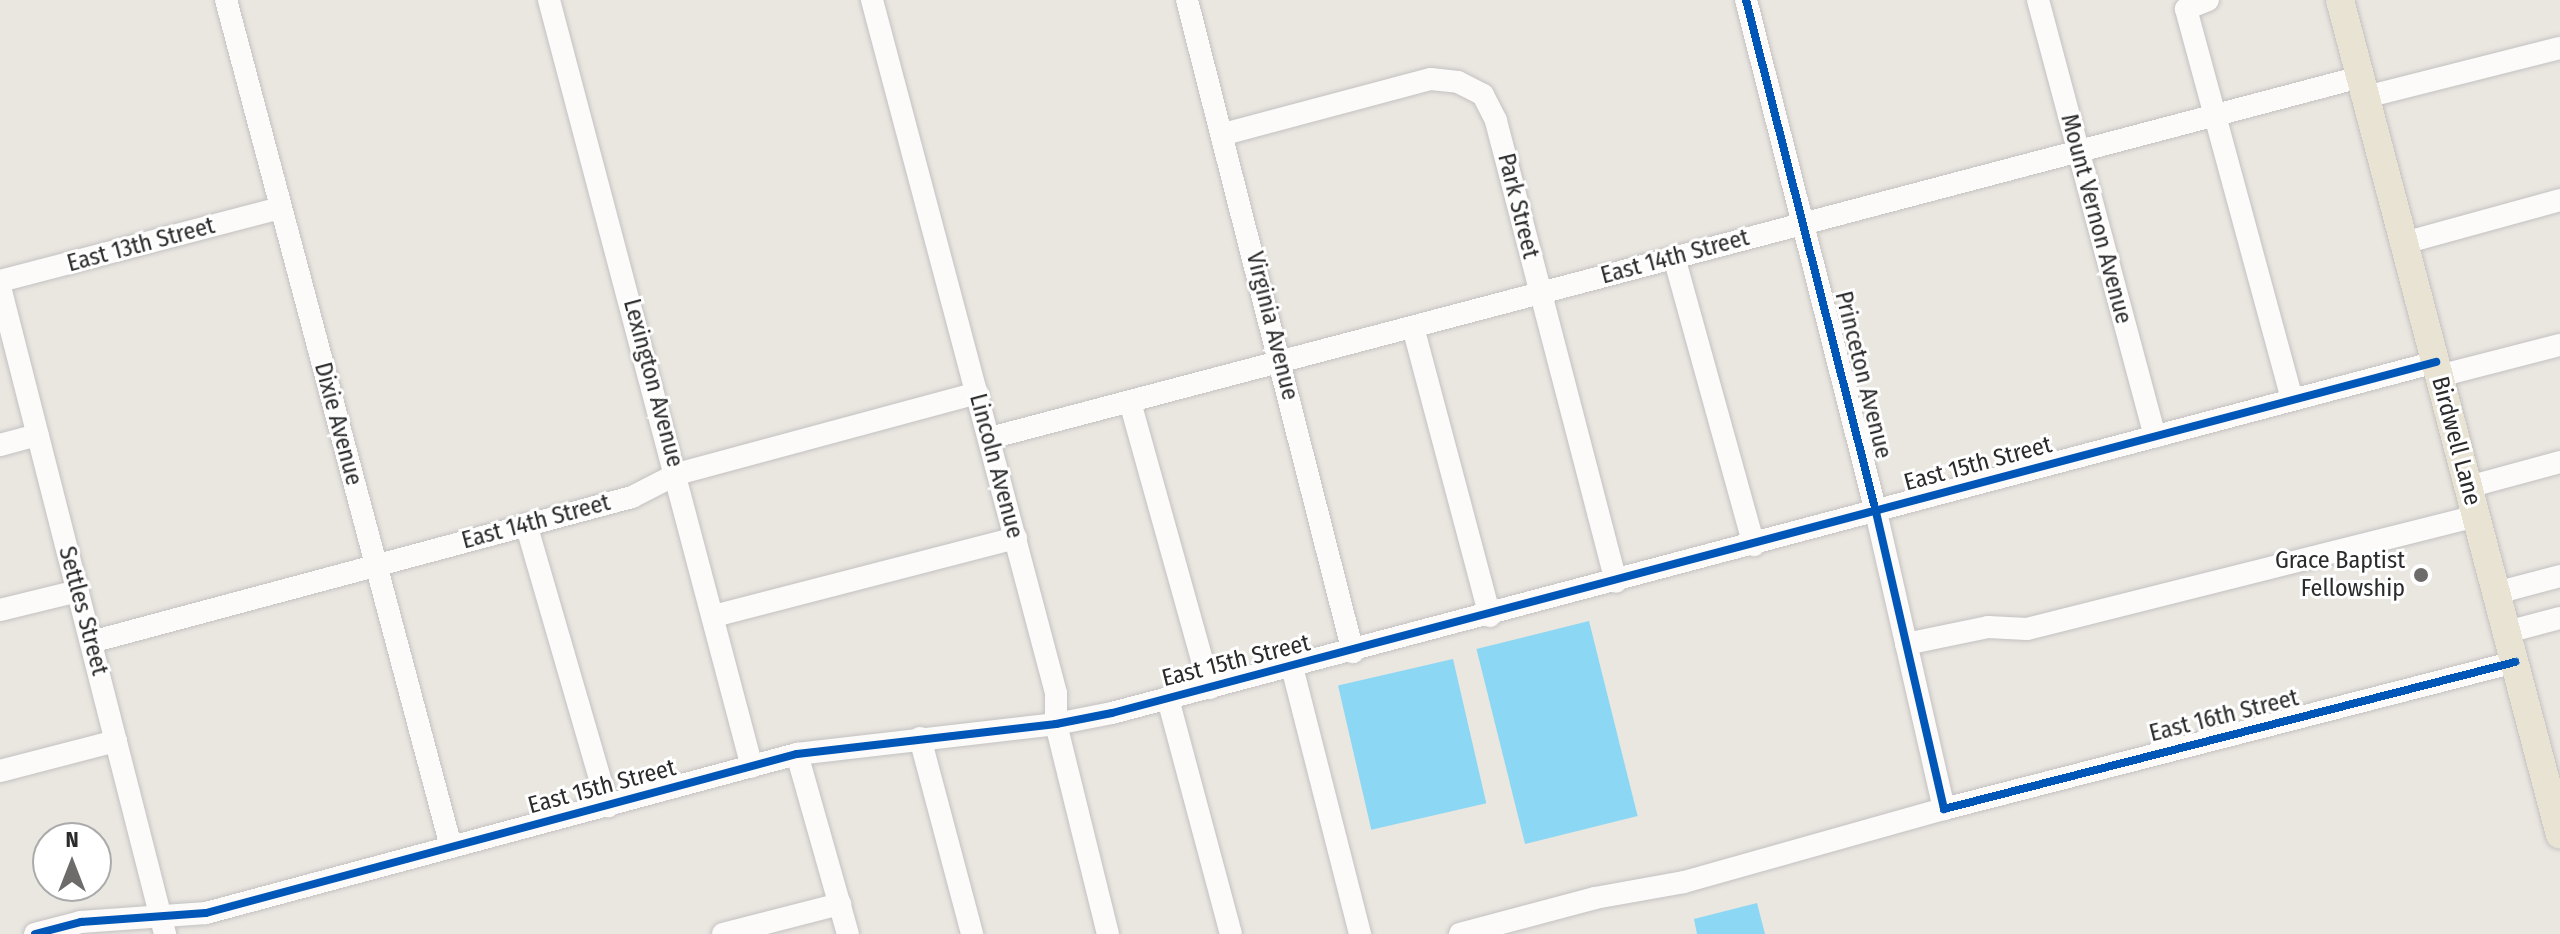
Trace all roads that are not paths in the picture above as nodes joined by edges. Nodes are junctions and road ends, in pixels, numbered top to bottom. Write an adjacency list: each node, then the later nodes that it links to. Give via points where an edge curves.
1 (226, 0): 16 (street, Dixie Avenue)
2 (549, 0): 34 (street, Lexington Avenue)
3 (872, 0): 26 (street, Lincoln Avenue)
4 (1187, 0): 13 (street, Virginia Avenue)
5 (1746, 0): 17 (street, Princeton Avenue)
6 (2038, 0): 14 (street, Mount Vernon Avenue)
7 (2208, 0): 9 (street)
8 (2340, 0): 11 (main road, Birdwell Lane)
9 (2184, 4): 12 (street)
10 (2560, 48): 11 (street, East 14th Street)
11 (2363, 87): 12 (street, East 14th Street); 18 (main road, Birdwell Lane)
12 (2212, 116): 14 (street, East 14th Street); 27 (street)
13 (1224, 134): 21 (street, Park Street, via 1431,79 1472,88 1490,104 1496,121); 24 (street, Virginia Avenue)
14 (2078, 151): 17 (street, East 14th Street); 30 (street, Mount Vernon Avenue)
15 (2560, 200): 18 (street)
16 (281, 208): 20 (street, East 13th Street); 41 (street, Dixie Avenue)
17 (1805, 223): 19 (street, East 14th Street); 36 (street, Princeton Avenue)
18 (2404, 243): 25 (main road, Birdwell Lane)
19 (1674, 257): 21 (street, East 14th Street); 40 (street)
20 (0, 284): 29 (street, Settles Street)
21 (1541, 292): 22 (street, East 14th Street); 43 (street, Park Street)
22 (1413, 327): 24 (street, East 14th Street); 48 (street)
23 (2560, 345): 25 (street, East 15th Street)
24 (1282, 363): 28 (street, East 14th Street); 53 (street, Virginia Avenue)
25 (2437, 369): 27 (street, East 15th Street); 35 (main road, Birdwell Lane)
26 (977, 393): 31 (street, Lincoln Avenue); 34 (street, East 14th Street)
27 (2292, 400): 30 (street, East 15th Street)
28 (1130, 402): 31 (street, East 14th Street); 56 (street)
29 (38, 435): 32 (street); 44 (street, Settles Street)
30 (2155, 437): 36 (street, East 15th Street)
31 (990, 438): 39 (street, Lincoln Avenue)
32 (0, 445)
33 (2560, 462): 35 (street)
34 (677, 474): 38 (street, East 14th Street, via 632,497); 47 (street, Lexington Avenue)
35 (2468, 487): 37 (main road, Birdwell Lane)
36 (1876, 512): 40 (street, East 15th Street); 52 (street, Princeton Avenue)
37 (2476, 516): 45 (main road, Birdwell Lane); 52 (street, via 2027,629 1988,627)
38 (526, 524): 41 (street, East 14th Street); 64 (street)
39 (1016, 538): 47 (street); 58 (street, Lincoln Avenue, via 1056,693)
40 (1754, 545): 43 (street, East 15th Street)
41 (375, 564): 51 (street, East 14th Street); 67 (street, Dixie Avenue)
42 (2560, 576): 45 (street)
43 (1616, 582): 48 (street, East 15th Street)
44 (78, 591): 46 (street); 51 (street, Settles Street)
45 (2496, 593): 50 (main road, Birdwell Lane)
46 (0, 610)
47 (714, 616): 62 (street, Lexington Avenue)
48 (1490, 616): 53 (street, East 15th Street)
49 (2560, 618): 50 (street)
50 (2507, 632): 54 (main road, Birdwell Lane)
51 (91, 642): 60 (street, Settles Street)
52 (1906, 644): 65 (street, Princeton Avenue)
53 (1353, 652): 55 (street, East 15th Street)
54 (2515, 662): 65 (street, East 16th Street); 66 (main road, Birdwell Lane)
55 (1292, 667): 56 (street, East 15th Street); 76 (street)
56 (1210, 688): 57 (street, East 15th Street)
57 (1168, 699): 58 (street, East 15th Street); 75 (street)
58 (1056, 724): 59 (street, East 15th Street); 74 (street, Lincoln Avenue)
59 (920, 738): 61 (street, East 15th Street); 73 (street)
60 (116, 741): 63 (street); 69 (street, Settles Street)
61 (797, 754): 62 (street, East 15th Street); 68 (street)
62 (752, 767): 64 (street, East 15th Street)
63 (0, 771)
64 (608, 806): 67 (street, East 15th Street)
65 (1944, 809): 77 (street, East 16th Street, via 1684,882 1595,898)
66 (2560, 835)
67 (451, 847): 69 (street, East 15th Street)
68 (840, 904): 71 (street); 72 (street)
69 (163, 926): 70 (street, East 15th Street, via 81,922)
70 (35, 934)
71 (723, 934)
72 (848, 934)
73 (972, 934)
74 (1108, 934)
75 (1231, 934)
76 (1360, 934)
77 (1460, 934)

